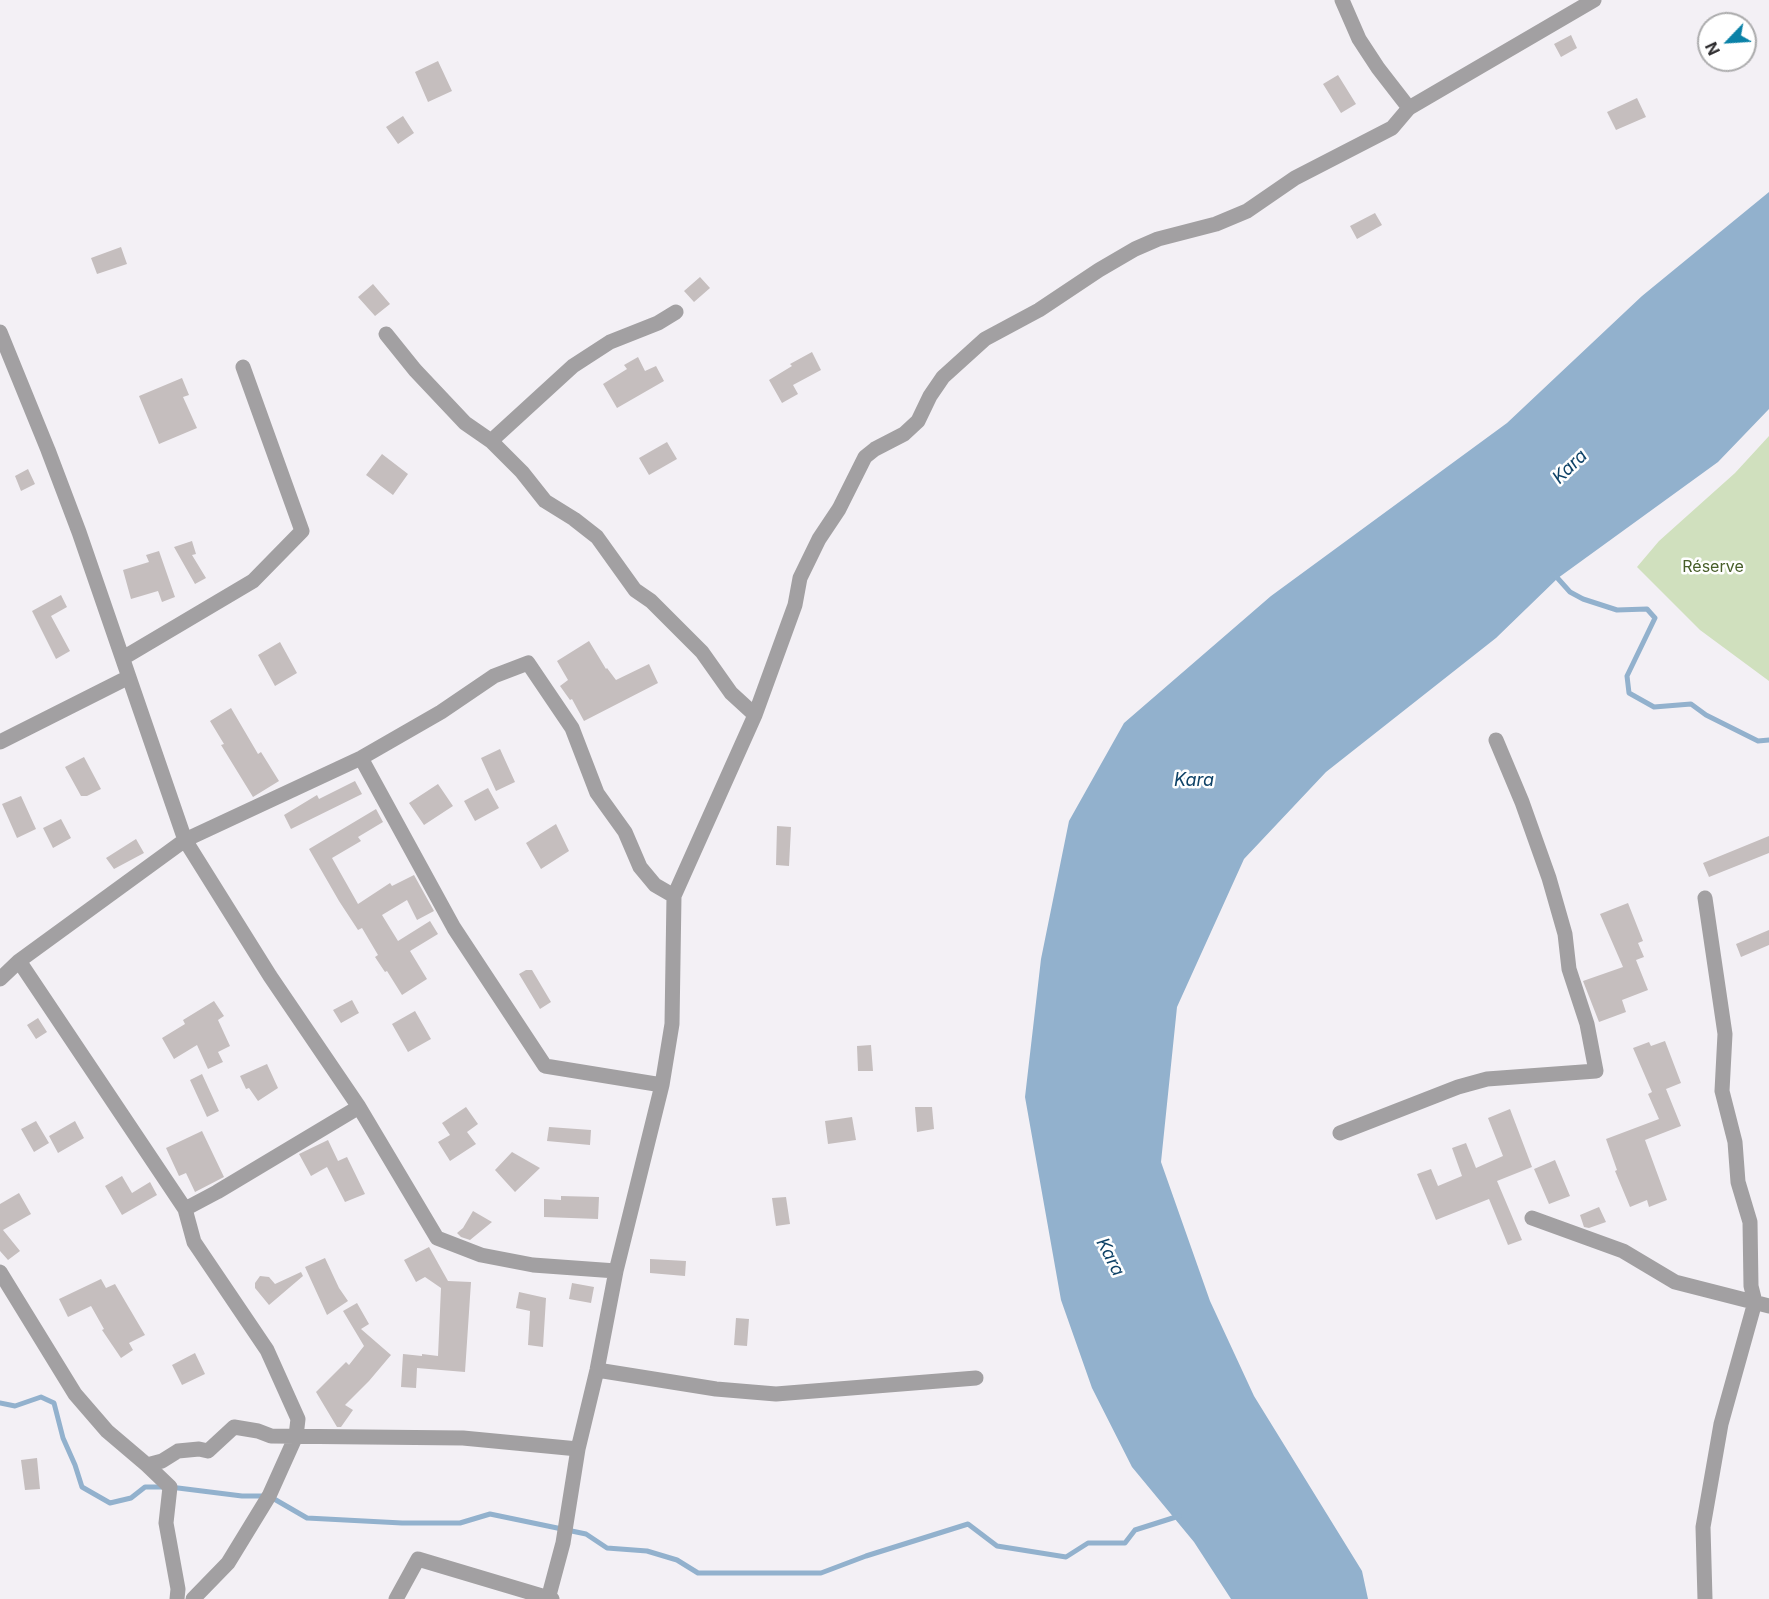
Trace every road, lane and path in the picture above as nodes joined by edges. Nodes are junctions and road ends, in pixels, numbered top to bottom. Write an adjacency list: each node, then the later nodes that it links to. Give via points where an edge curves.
1 (1342, 0): 3 (street, via 1359,39)
2 (1594, 0): 3 (street)
3 (1409, 108): 11 (street, via 1392,128 1295,178 1247,211 1136,249 985,339 963,358 943,377 918,420 904,434 865,457 801,578)
4 (676, 312): 8 (street, via 610,342 573,366)
5 (0, 332): 9 (street, via 48,450)
6 (386, 334): 8 (street, via 465,423)
7 (243, 367): 9 (street, via 302,531 253,581)
8 (491, 441): 11 (street, via 545,501 597,537 635,591 651,601 702,652 731,693)
9 (123, 658): 10 (street)
10 (129, 677): 13 (street); 15 (street)
11 (755, 715): 16 (street)
12 (1496, 740): 22 (street, via 1549,879 1596,1071 1487,1079)
13 (0, 742)
14 (361, 758): 15 (street); 16 (street, via 494,676 528,663 572,728 597,793 625,832 640,867 655,885); 20 (street, via 454,928 544,1066)
15 (185, 840): 18 (street); 21 (street)
16 (674, 897): 20 (street, via 672,1024)
17 (1705, 898): 27 (street, via 1725,1034 1722,1091 1735,1142 1738,1182 1750,1222 1751,1286)
18 (19, 962): 19 (street); 23 (street)
19 (0, 979)
20 (662, 1085): 25 (street)
21 (358, 1107): 23 (street); 25 (street, via 437,1238 481,1255 533,1265)
22 (1340, 1133)
23 (185, 1209): 30 (street, via 194,1242 267,1350 298,1419)
24 (1532, 1218): 27 (street, via 1623,1251 1675,1282)
25 (616, 1271): 28 (street)
26 (0, 1272): 32 (street, via 75,1394 106,1431)
27 (1762, 1304): 37 (street, via 1721,1424 1703,1527)
28 (597, 1370): 29 (street, via 716,1389 776,1394); 31 (street)
29 (976, 1378)
30 (296, 1436): 31 (street, via 463,1438); 32 (street, via 272,1436 234,1427 208,1450 178,1450); 35 (street, via 269,1496 228,1563)
31 (578, 1449): 33 (street, via 568,1518)
32 (147, 1465): 34 (street, via 170,1487 166,1523)
33 (549, 1598): 36 (street, via 418,1559)
34 (177, 1599)
35 (193, 1599)
36 (396, 1599)
37 (1705, 1599)

